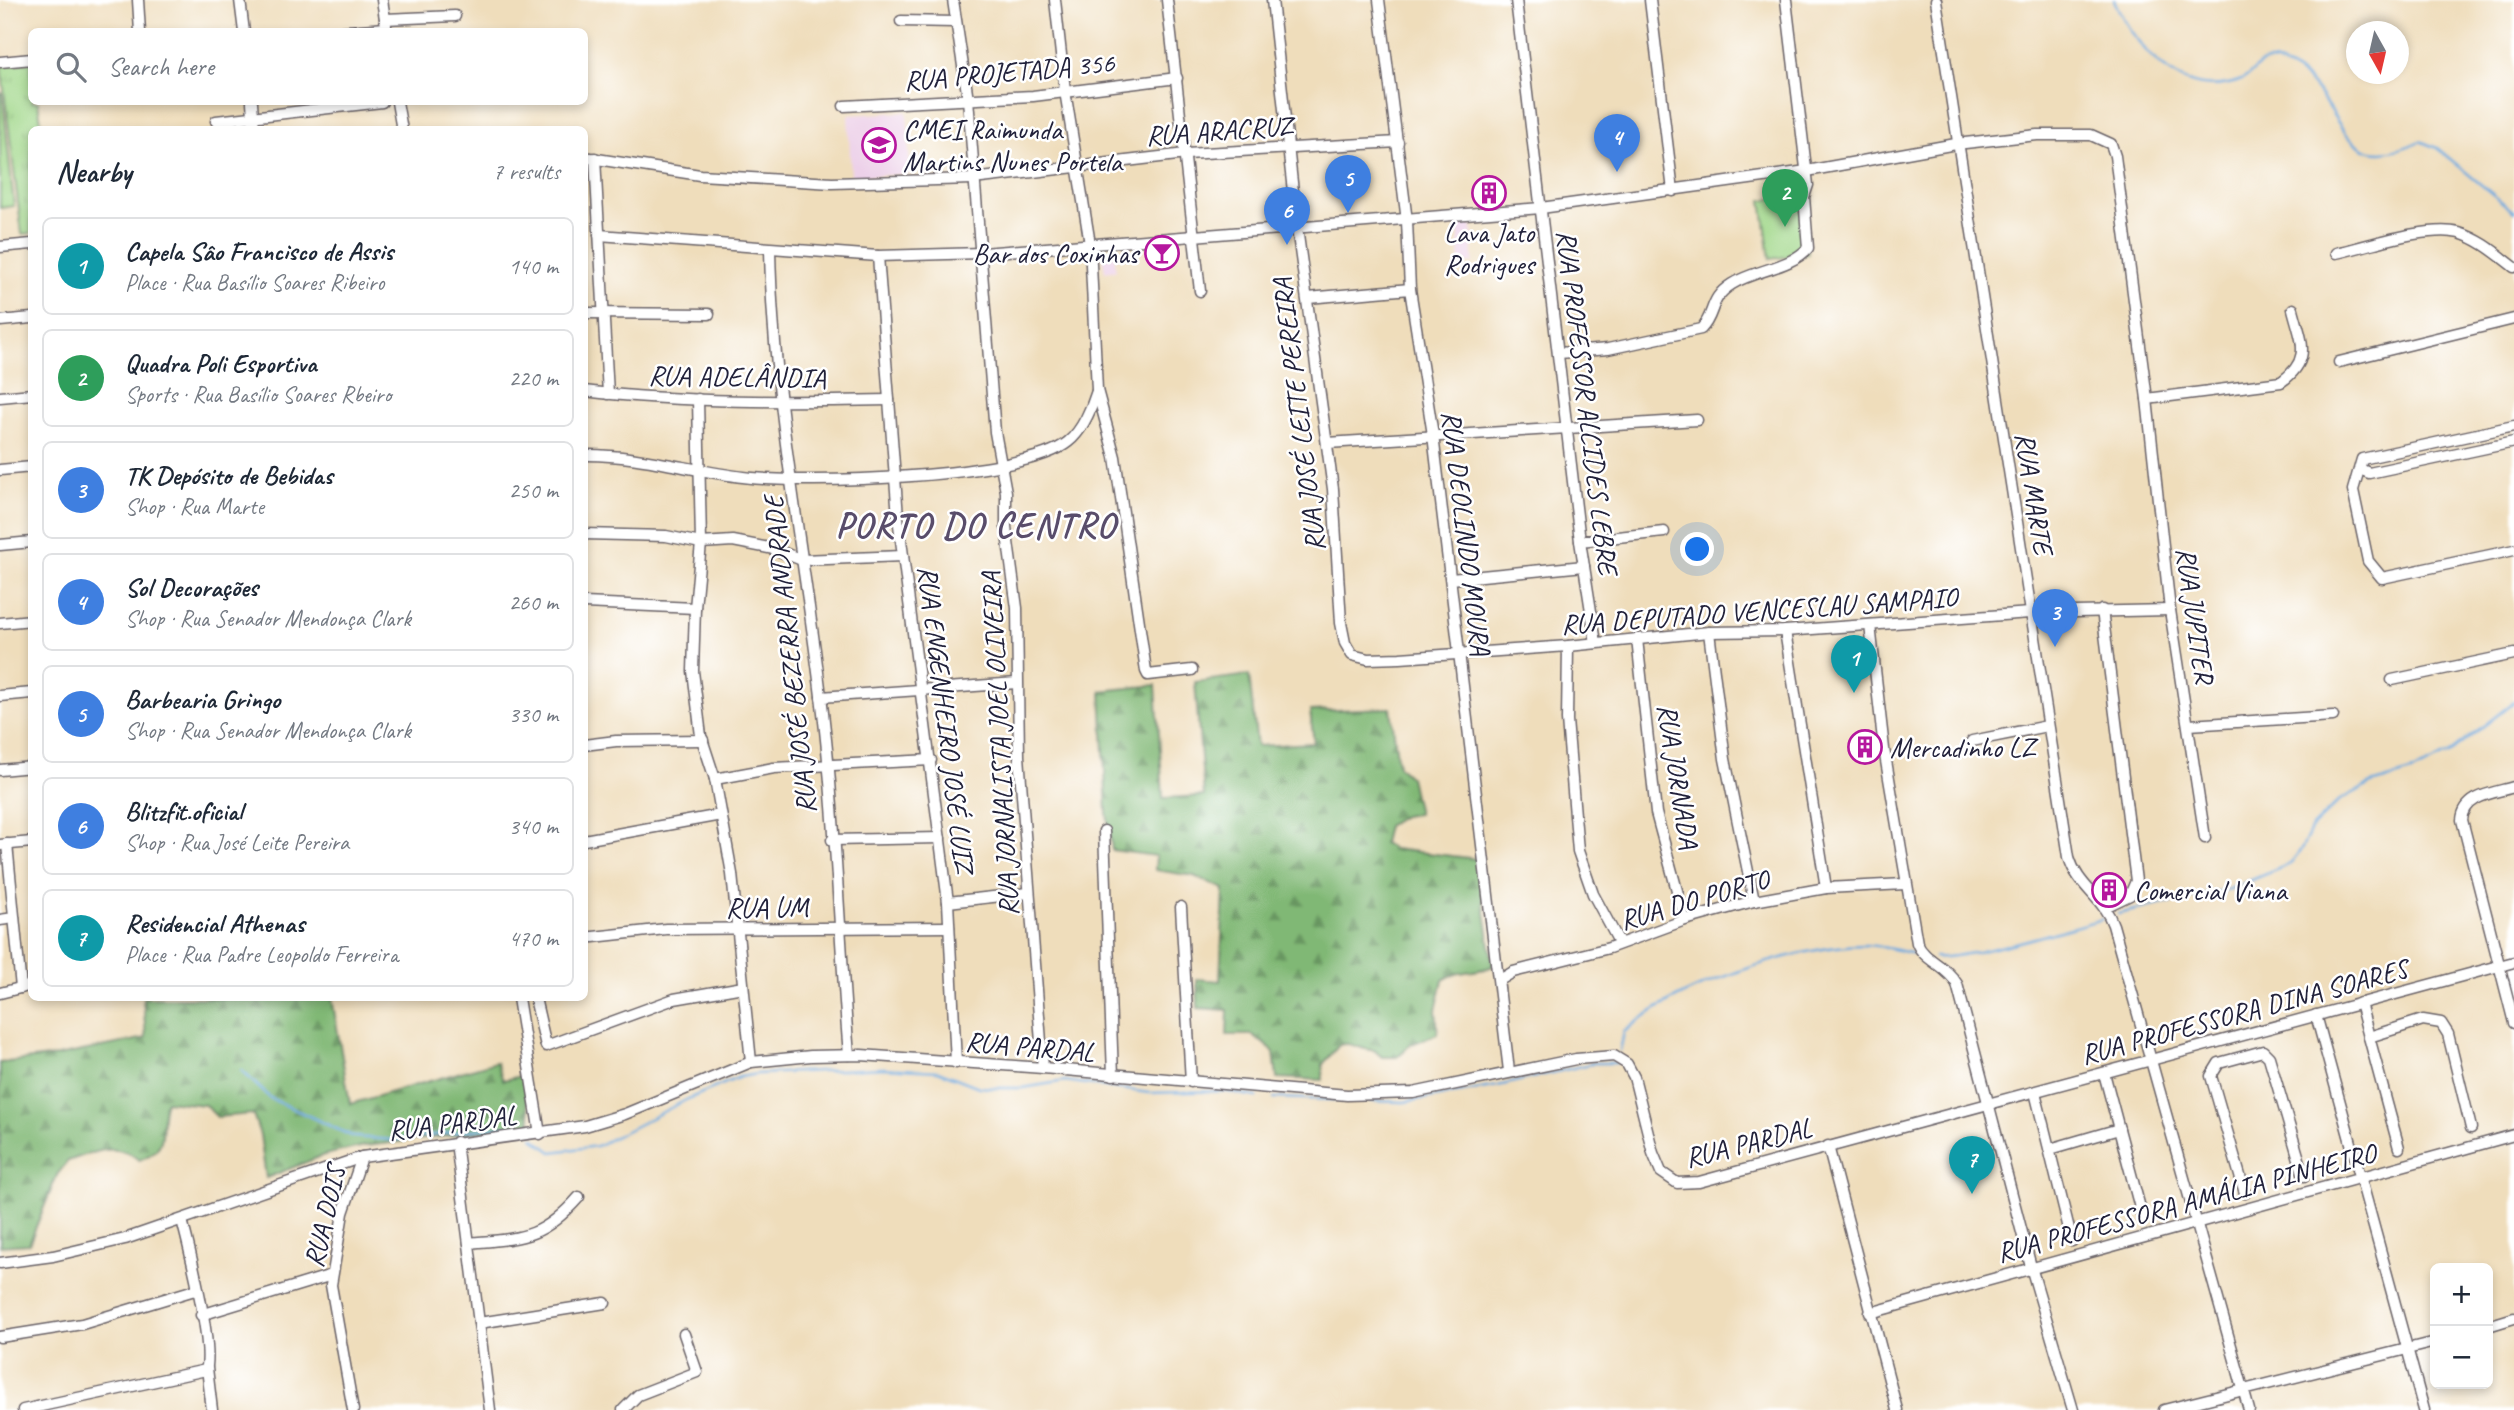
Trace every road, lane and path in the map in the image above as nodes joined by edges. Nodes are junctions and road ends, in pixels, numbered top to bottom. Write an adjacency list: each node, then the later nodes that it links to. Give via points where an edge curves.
1 (138, 0): 17 (street)
2 (240, 0): 18 (street)
3 (382, 0): 16 (street)
4 (953, 0): 15 (street, RUA JORNALISTA JOEL OLIVEIRA)
5 (1055, 0): 22 (street)
6 (1167, 0): 21 (street)
7 (1272, 0): 34 (street, RUA JOSÉ LEITE PEREIRA)
8 (1378, 0): 32 (street, RUA DEOLINDO MOURA)
9 (1516, 0): 41 (street, RUA PROFESSOR ALCIDES LEBRE)
10 (1650, 0): 40 (street)
11 (1786, 0): 38 (street)
12 (1936, 0): 33 (street, RUA MARTE)
13 (455, 16): 16 (street)
14 (901, 21): 15 (street)
15 (955, 22): 23 (street, RUA JORNALISTA JOEL OLIVEIRA)
16 (386, 26)
17 (140, 28)
18 (244, 28)
19 (28, 59): 20 (street)
20 (0, 62)
21 (1177, 78): 22 (street, RUA PROJETADA 356); 35 (street)
22 (1065, 91): 23 (street, RUA PROJETADA 356); 37 (street)
23 (968, 99): 27 (street, RUA PROJETADA 356); 39 (street, RUA JORNALISTA JOEL OLIVEIRA)
24 (252, 105): 28 (street)
25 (354, 105): 28 (street)
26 (397, 105): 31 (street)
27 (844, 106)
28 (253, 116): 29 (street); 30 (street)
29 (216, 121)
30 (254, 126)
31 (400, 126)
32 (1398, 142): 34 (street, RUA ARACRUZ); 42 (street, RUA DEOLINDO MOURA)
33 (1956, 144): 38 (street); 72 (street, RUA JUPITER, via 2037,135 2091,135 2111,144); 104 (street, RUA MARTE)
34 (1288, 148): 35 (street, RUA ARACRUZ); 43 (street, RUA JOSÉ LEITE PEREIRA)
35 (1186, 154): 37 (street, RUA ARACRUZ); 45 (street)
36 (589, 157): 39 (street, RUA ARACRUZ, via 754,180); 44 (street)
37 (1079, 164): 39 (street, RUA ARACRUZ); 47 (street)
38 (1807, 171): 40 (street); 64 (street, via 1808,248 1727,288 1713,302 1701,329 1636,344)
39 (973, 179): 50 (street, RUA JORNALISTA JOEL OLIVEIRA)
40 (1673, 191): 41 (street)
41 (1541, 208): 42 (street); 64 (street, RUA PROFESSOR ALCIDES LEBRE)
42 (1407, 221): 43 (street); 54 (street, RUA DEOLINDO MOURA)
43 (1297, 228): 45 (street); 56 (street, RUA JOSÉ LEITE PEREIRA)
44 (599, 235): 49 (street); 59 (street)
45 (1193, 236): 47 (street); 55 (street)
46 (28, 244): 48 (street)
47 (1090, 244): 50 (street); 66 (street)
48 (0, 247)
49 (770, 250): 52 (street); 74 (street, RUA JOSÉ BEZERRA ANDRADE)
50 (982, 253): 52 (street); 82 (street, RUA JORNALISTA JOEL OLIVEIRA)
51 (2336, 253): 53 (street, via 2454,232 2485,244)
52 (878, 256): 73 (street, RUA ENGENHEIRO JOSÉ LUIZ)
53 (2514, 267)
54 (1410, 289): 56 (street); 78 (street, RUA DEOLINDO MOURA)
55 (1200, 291)
56 (1308, 298): 80 (street, RUA JOSÉ LEITE PEREIRA)
57 (2293, 309): 72 (street, via 2303,355 2296,370 2281,382)
58 (588, 313): 59 (street)
59 (603, 313): 60 (street); 69 (street)
60 (709, 314)
61 (28, 318): 63 (street)
62 (2514, 319): 65 (street)
63 (0, 321)
64 (1559, 353): 77 (street, RUA PROFESSOR ALCIDES LEBRE)
65 (2339, 362)
66 (1097, 390): 82 (street, via 1070,440 1051,452); 116 (street, via 1115,457 1147,674)
67 (588, 392): 69 (street, RUA ADELÂNDIA)
68 (28, 394): 70 (street)
69 (608, 394): 71 (street, RUA ADELÂNDIA)
70 (0, 397)
71 (698, 399): 74 (street, RUA ADELÂNDIA); 86 (street)
72 (2147, 399): 103 (street, RUA JUPITER)
73 (889, 400): 74 (street, RUA ADELÂNDIA); 87 (street, RUA ENGENHEIRO JOSÉ LUIZ)
74 (781, 402): 88 (street, RUA JOSÉ BEZERRA ANDRADE)
75 (1697, 420): 77 (street)
76 (2514, 426): 84 (street, via 2362,459)
77 (1566, 427): 78 (street); 91 (street, RUA PROFESSOR ALCIDES LEBRE)
78 (1433, 435): 80 (street); 99 (street, RUA DEOLINDO MOURA)
79 (2514, 442): 84 (street, via 2369,473)
80 (1327, 443): 115 (street, RUA JOSÉ LEITE PEREIRA, via 1338,539 1340,624)
81 (588, 456): 86 (street)
82 (999, 466): 87 (street); 118 (street, RUA JORNALISTA JOEL OLIVEIRA, via 1006,492 1017,608)
83 (28, 467): 85 (street)
84 (2360, 468): 95 (street, via 2353,490 2368,561 2382,578)
85 (0, 470)
86 (700, 471): 88 (street); 93 (street)
87 (895, 475): 88 (street); 96 (street, RUA ENGENHEIRO JOSÉ LUIZ)
88 (792, 482): 97 (street, RUA JOSÉ BEZERRA ANDRADE)
89 (1664, 532): 91 (street)
90 (588, 534): 93 (street, via 666,536)
91 (1580, 541): 98 (street, RUA PROFESSOR ALCIDES LEBRE)
92 (28, 542): 94 (street)
93 (701, 543): 97 (street, via 757,544); 101 (street)
94 (0, 545)
95 (2514, 550)
96 (903, 556): 97 (street); 119 (street, RUA ENGENHEIRO JOSÉ LUIZ)
97 (802, 560): 122 (street, RUA JOSÉ BEZERRA ANDRADE)
98 (1584, 566): 99 (street); 111 (street, RUA PROFESSOR ALCIDES LEBRE)
99 (1451, 579): 113 (street, RUA DEOLINDO MOURA)
100 (588, 603): 101 (street)
101 (695, 608): 126 (street, via 693,671)
102 (2102, 610): 103 (street, RUA DEPUTADO VENCESLAU SAMPAIO); 104 (street, RUA DEPUTADO VENCESLAU SAMPAIO); 149 (street, via 2136,881 2130,895)
103 (2170, 610): 124 (street, RUA JUPITER)
104 (2030, 613): 107 (street, RUA DEPUTADO VENCESLAU SAMPAIO); 125 (street, RUA MARTE)
105 (28, 620): 106 (street)
106 (0, 623)
107 (1870, 625): 108 (street, RUA DEPUTADO VENCESLAU SAMPAIO); 143 (street)
108 (1786, 631): 109 (street, RUA DEPUTADO VENCESLAU SAMPAIO); 144 (street)
109 (1709, 632): 110 (street, RUA DEPUTADO VENCESLAU SAMPAIO); 146 (street, via 1725,759)
110 (1637, 639): 111 (street, RUA DEPUTADO VENCESLAU SAMPAIO); 152 (street, RUA JORNADA, via 1656,813)
111 (1596, 643): 112 (street, RUA DEPUTADO VENCESLAU SAMPAIO)
112 (1568, 646): 113 (street, RUA DEPUTADO VENCESLAU SAMPAIO); 157 (street, via 1567,720 1578,851 1593,894)
113 (1459, 653): 115 (street, RUA DEPUTADO VENCESLAU SAMPAIO, via 1377,659); 160 (street, RUA DEOLINDO MOURA)
114 (2514, 654): 117 (street)
115 (1352, 655)
116 (1192, 670)
117 (2392, 680)
118 (1017, 683): 119 (street); 145 (street, RUA JORNALISTA JOEL OLIVEIRA)
119 (919, 688): 122 (street); 129 (street, RUA ENGENHEIRO JOSÉ LUIZ)
120 (28, 693): 121 (street)
121 (0, 696)
122 (821, 697): 130 (street, RUA JOSÉ BEZERRA ANDRADE)
123 (2333, 716): 124 (street)
124 (2189, 725): 139 (street, RUA JUPITER)
125 (2047, 726): 127 (street); 149 (street, RUA MARTE, via 2071,868)
126 (703, 740): 128 (street); 133 (street)
127 (1972, 741)
128 (588, 744)
129 (930, 760): 130 (street); 138 (street, RUA ENGENHEIRO JOSÉ LUIZ)
130 (827, 766): 133 (street, via 774,768); 140 (street, RUA JOSÉ BEZERRA ANDRADE)
131 (28, 767): 132 (street)
132 (0, 770)
133 (715, 779): 135 (street)
134 (2514, 787): 159 (street, via 2466,806 2463,828)
135 (721, 815): 137 (street); 155 (street)
136 (1104, 831): 181 (street)
137 (588, 837)
138 (940, 838): 140 (street); 147 (street, RUA ENGENHEIRO JOSÉ LUIZ)
139 (2205, 838)
140 (832, 840): 154 (street, RUA JOSÉ BEZERRA ANDRADE)
141 (28, 842): 142 (street)
142 (4, 845): 150 (street)
143 (1905, 884): 144 (street, RUA DO PORTO); 184 (street, via 1919,950 1943,966 1957,984)
144 (1826, 888): 146 (street, RUA DO PORTO)
145 (1028, 893): 147 (street); 178 (street, RUA JORNALISTA JOEL OLIVEIRA)
146 (1754, 901): 152 (street, RUA DO PORTO)
147 (947, 902): 153 (street, RUA ENGENHEIRO JOSÉ LUIZ)
148 (1181, 907): 182 (street)
149 (2105, 907): 174 (street, RUA MARTE)
150 (14, 918): 151 (street); 161 (street)
151 (0, 920)
152 (1685, 920): 157 (street, RUA DO PORTO)
153 (949, 927): 154 (street, RUA UM); 177 (street, RUA ENGENHEIRO JOSÉ LUIZ)
154 (838, 929): 155 (street, RUA UM); 173 (street, RUA JOSÉ BEZERRA ANDRADE)
155 (740, 930): 156 (street, RUA UM, via 666,929); 162 (street)
156 (588, 938)
157 (1619, 942): 160 (street, RUA DO PORTO, via 1513,972)
158 (2514, 961): 159 (street, RUA PROFESSORA DINA SOARES)
159 (2498, 966): 166 (street, RUA PROFESSORA DINA SOARES); 168 (street)
160 (1500, 980): 179 (street, RUA DEOLINDO MOURA)
161 (26, 987): 163 (street)
162 (743, 987): 165 (street, via 674,999 545,1046); 176 (street)
163 (0, 993)
164 (518, 1001): 187 (street)
165 (537, 1001)
166 (2360, 1003): 167 (street, RUA PROFESSORA DINA SOARES); 170 (street)
167 (2316, 1015): 169 (street, RUA PROFESSORA DINA SOARES); 195 (street)
168 (2514, 1023)
169 (2248, 1033): 171 (street, RUA PROFESSORA DINA SOARES); 172 (street)
170 (2369, 1037): 185 (street, via 2424,1020 2441,1023 2451,1044); 191 (street)
171 (2220, 1041): 174 (street, RUA PROFESSORA DINA SOARES); 175 (street)
172 (2252, 1054): 175 (street); 194 (street, via 2263,1051 2269,1057)
173 (849, 1055): 176 (street, RUA PARDAL); 177 (street, RUA PARDAL)
174 (2151, 1059): 180 (street, RUA PROFESSORA DINA SOARES); 200 (street, RUA MARTE)
175 (2226, 1061): 196 (street, via 2218,1063 2211,1076)
176 (751, 1062): 187 (street, RUA PARDAL, via 617,1117)
177 (956, 1063): 178 (street, RUA PARDAL)
178 (1043, 1068): 181 (street, RUA PARDAL)
179 (1509, 1072): 182 (street, RUA PARDAL, via 1383,1095); 190 (street, RUA PARDAL, via 1598,1056 1614,1056 1627,1064 1661,1172 1677,1183 1711,1180)
180 (2104, 1073): 183 (street, RUA PROFESSORA DINA SOARES); 186 (street)
181 (1113, 1075): 182 (street, RUA PARDAL)
182 (1191, 1082)
183 (2035, 1092): 184 (street, RUA PROFESSORA DINA SOARES); 192 (street)
184 (1987, 1104): 190 (street, RUA PARDAL); 204 (street)
185 (2471, 1128)
186 (2119, 1129): 192 (street); 198 (street)
187 (540, 1134): 189 (street, RUA PARDAL)
188 (2514, 1135): 195 (street, RUA PROFESSORA AMÁLIA PINHEIRO)
189 (456, 1142): 193 (street, RUA PARDAL); 202 (street)
190 (1828, 1146): 208 (street)
191 (2399, 1148)
192 (2050, 1149): 201 (street)
193 (362, 1157): 199 (street, RUA PARDAL); 205 (street, RUA DOIS, via 342,1213)
194 (2304, 1176)
195 (2360, 1178): 200 (street, RUA PROFESSORA AMÁLIA PINHEIRO); 216 (street)
196 (2245, 1193)
197 (579, 1197): 202 (street, via 539,1233)
198 (2143, 1219)
199 (181, 1220): 203 (street, RUA PARDAL, via 95,1247); 206 (street)
200 (2196, 1222): 204 (street, RUA PROFESSORA AMÁLIA PINHEIRO); 218 (street, RUA MARTE)
201 (2073, 1241)
202 (469, 1242): 211 (street)
203 (0, 1263)
204 (2031, 1267): 208 (street, RUA PROFESSORA AMÁLIA PINHEIRO); 225 (street)
205 (332, 1275): 209 (street); 221 (street, RUA DOIS)
206 (198, 1289): 209 (street); 214 (street, via 82,1324)
207 (605, 1303): 211 (street)
208 (1870, 1313): 224 (street)
209 (201, 1315): 217 (street)
210 (2514, 1318): 212 (street)
211 (479, 1323): 222 (street)
212 (2493, 1324)
213 (684, 1334): 223 (street, via 697,1372 638,1395)
214 (0, 1337)
215 (2430, 1343): 216 (street)
216 (2407, 1350): 218 (street); 228 (street)
217 (206, 1368): 219 (street); 220 (street)
218 (2243, 1392): 226 (street); 227 (street, RUA MARTE)
219 (23, 1410)
220 (212, 1410)
221 (353, 1410)
222 (490, 1410)
223 (623, 1410)
224 (1897, 1410)
225 (2073, 1410)
226 (2164, 1410)
227 (2249, 1410)
228 (2424, 1410)

